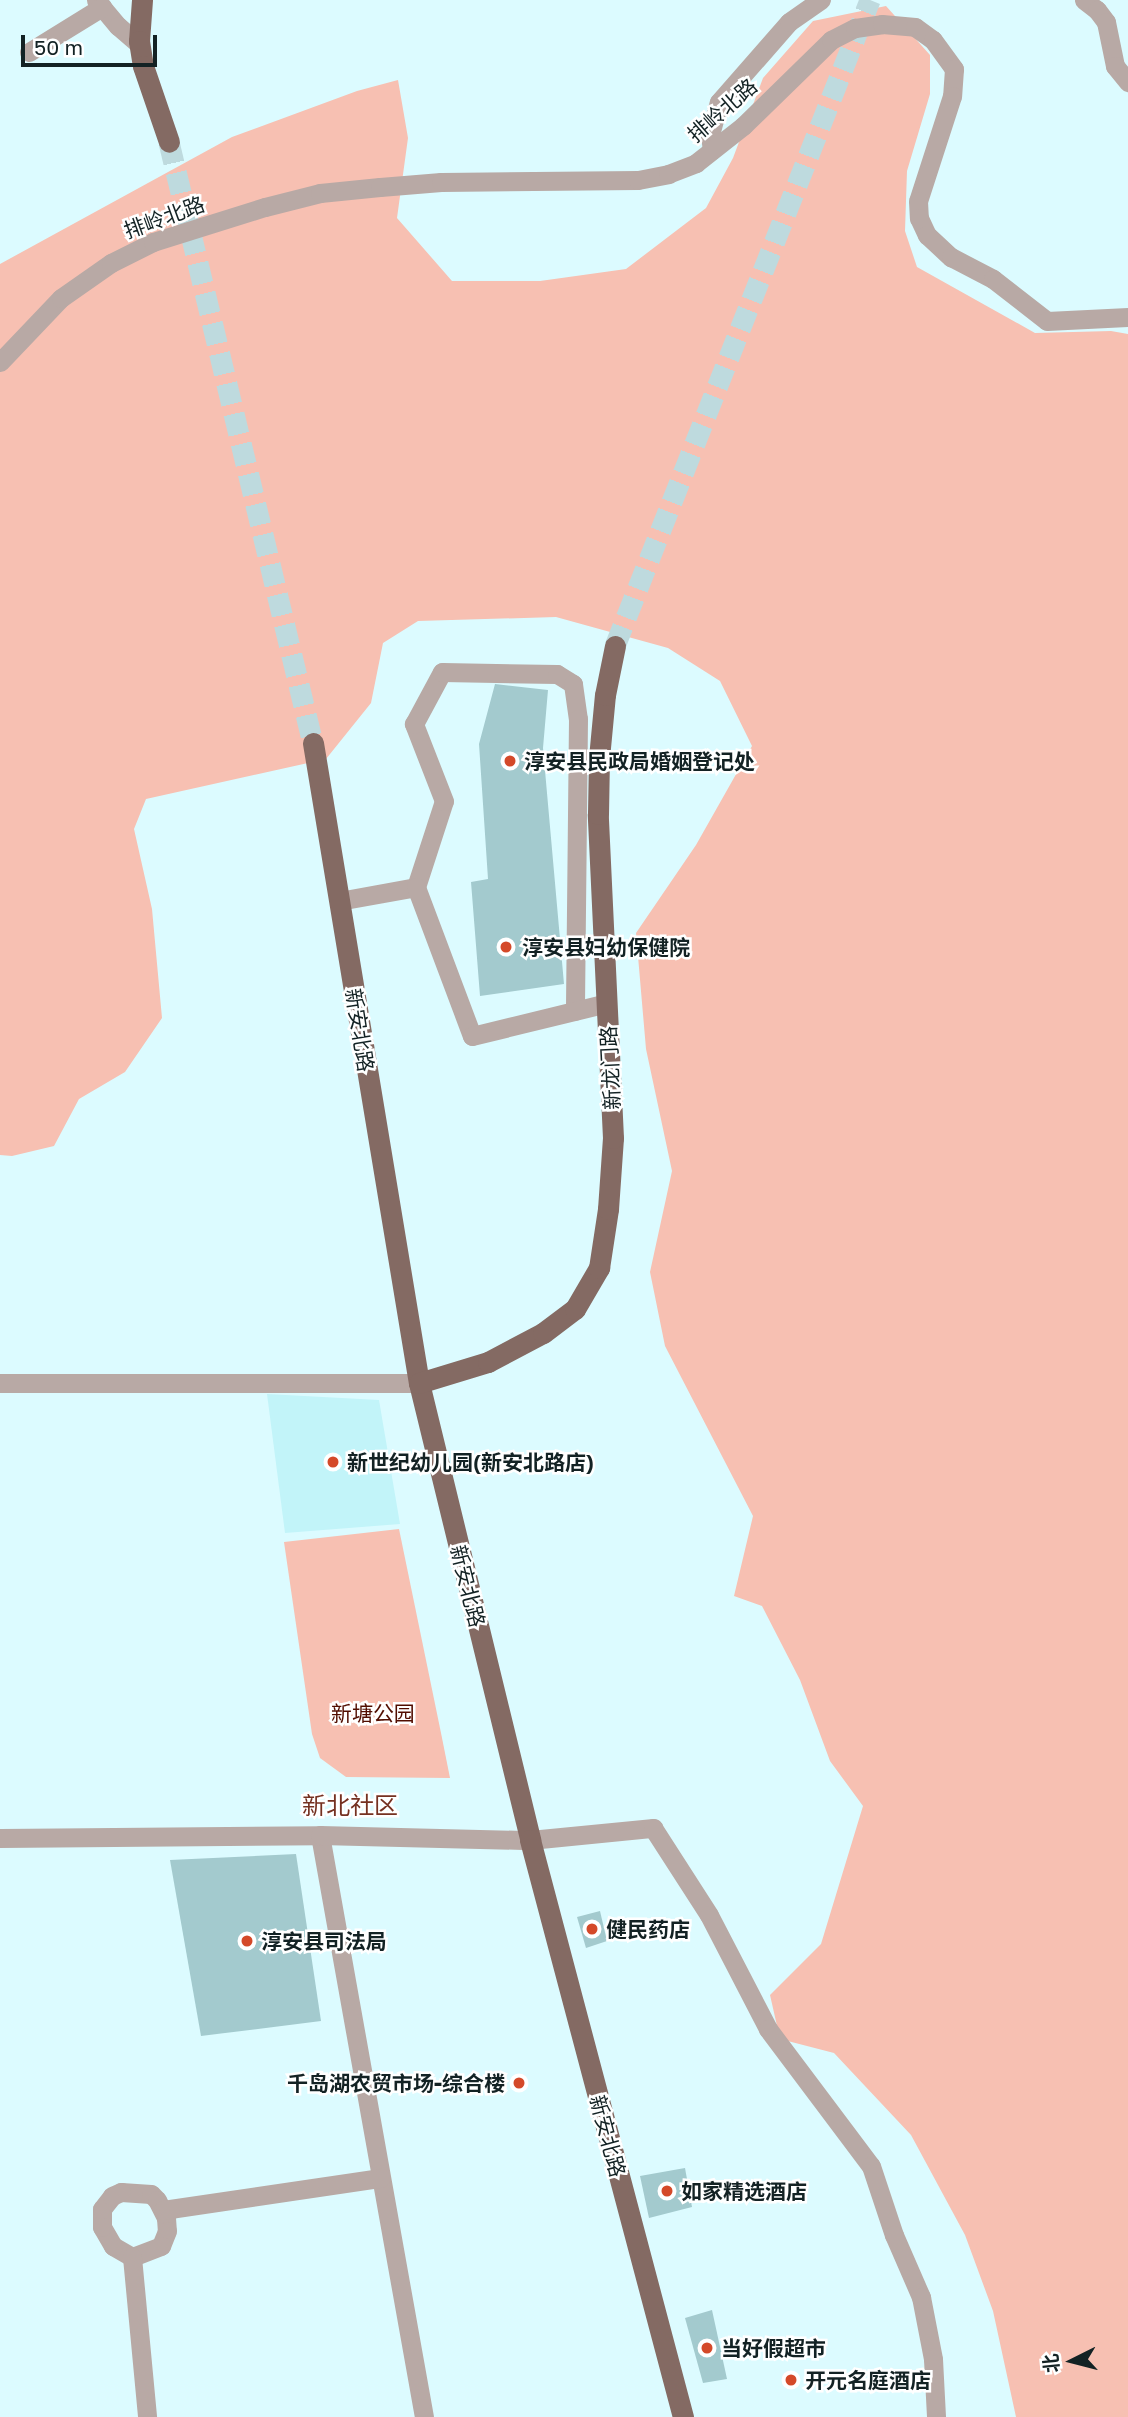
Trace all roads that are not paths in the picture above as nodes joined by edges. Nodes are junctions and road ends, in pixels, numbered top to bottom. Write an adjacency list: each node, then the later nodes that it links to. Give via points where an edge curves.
1 (142, 0): 5 (main road)
2 (821, 0): 9 (street, via 789,22 719,102 710,135)
3 (1084, 0): 7 (street, via 1106,22 1115,65)
4 (99, 4): 5 (street); 6 (street)
5 (139, 44): 8 (main road)
6 (29, 52)
7 (1128, 82)
8 (169, 142)
9 (712, 150): 10 (street, 排岭北路, via 831,40 855,28 882,24 915,27 933,40 954,69 952,96 918,201 927,235 950,257 993,279 1047,321); 11 (street, 排岭北路, via 696,163 638,180 380,187 320,192 265,207 153,243 111,262 61,298)
10 (1128, 317)
11 (0, 362)
12 (615, 646): 16 (main road, 新龙门路, via 605,695 599,769)
13 (313, 743): 15 (main road, 新安北路)
14 (416, 887): 15 (street); 17 (street, via 472,1036); 17 (street, via 444,801 414,724 442,673 557,674 573,684 578,719)
15 (339, 901): 19 (main road, 新安北路)
16 (607, 1003): 17 (street); 19 (main road, 新龙门路, via 613,1138 599,1268 575,1309 543,1333 488,1362)
17 (575, 1010)
18 (0, 1382): 19 (street)
19 (419, 1383): 22 (main road, 新安北路)
20 (320, 1835): 21 (street); 22 (street); 23 (street)
21 (0, 1838)
22 (530, 1840): 28 (main road, 新安北路); 29 (street, via 653,1828 709,1915 768,2029 871,2166 921,2297 933,2359)
23 (381, 2178): 24 (street); 27 (street)
24 (163, 2210): 25 (street, via 167,2231 161,2246); 25 (street, via 144,2193 121,2192 104,2203 101,2216 106,2235 113,2246)
25 (132, 2257): 26 (street)
26 (147, 2417)
27 (424, 2417)
28 (683, 2417)
29 (936, 2417)

